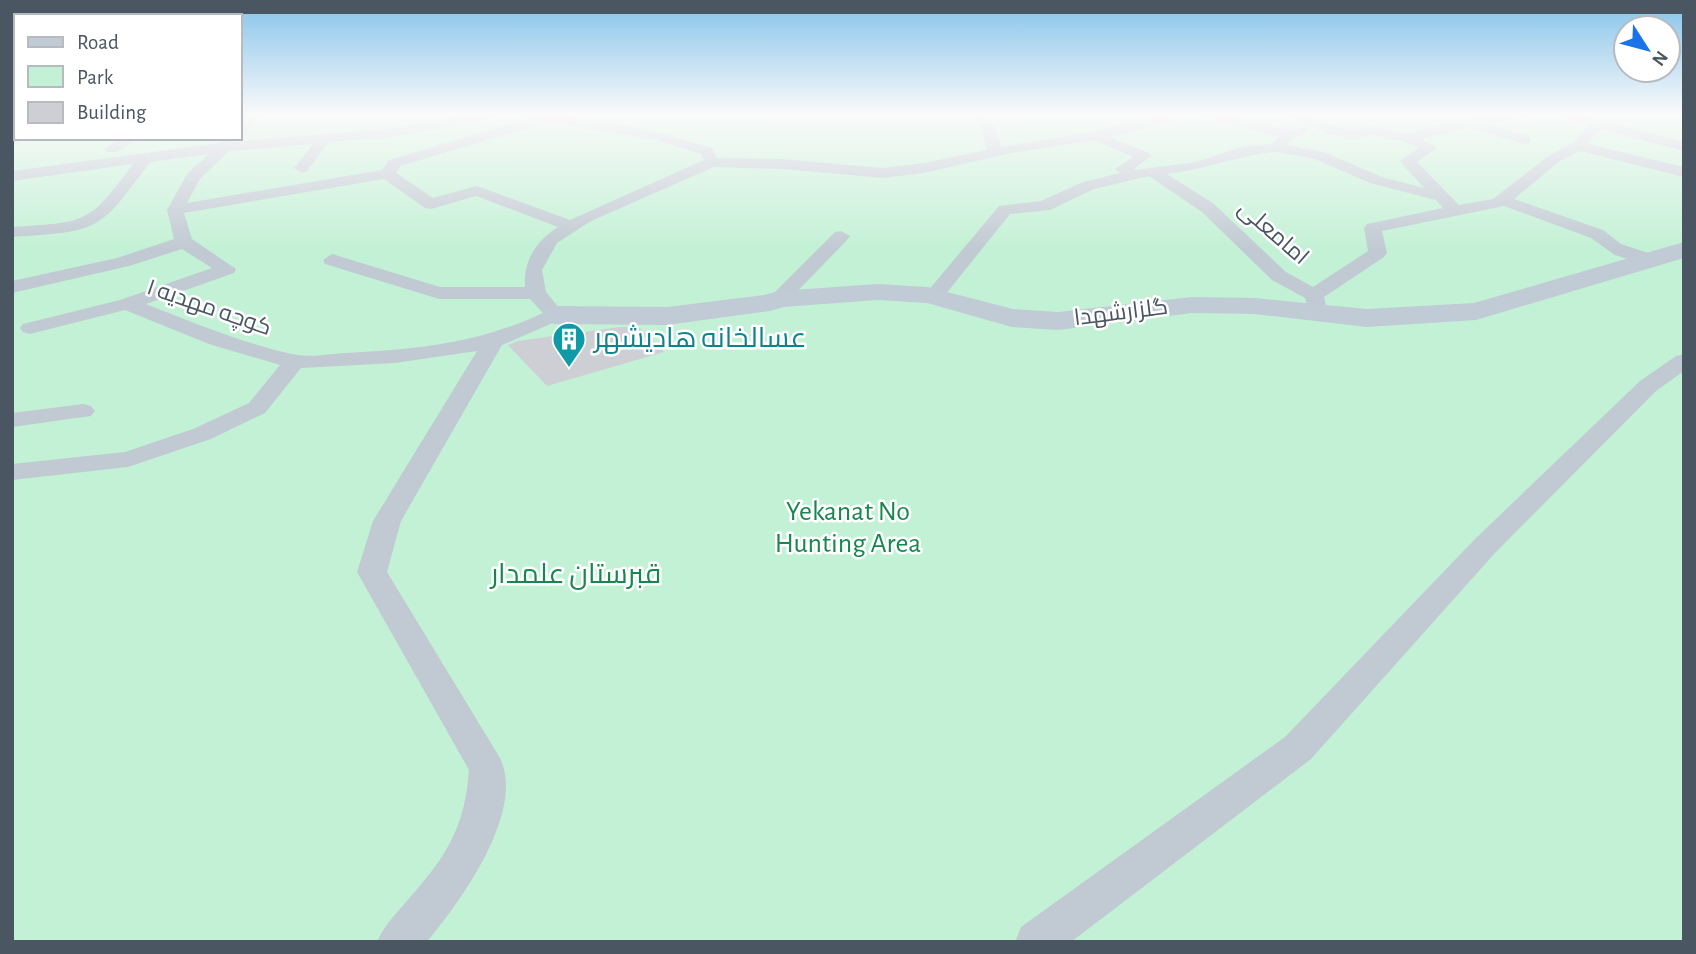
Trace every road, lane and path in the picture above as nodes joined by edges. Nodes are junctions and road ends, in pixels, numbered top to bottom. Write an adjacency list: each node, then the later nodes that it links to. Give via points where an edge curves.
1 (128, 160): 18 (street)
2 (144, 160): 24 (street, via 92,221 69,228)
3 (212, 160): 21 (street, via 193,177)
4 (309, 160): 14 (street)
5 (406, 160): 17 (street, via 394,163)
6 (967, 160): 13 (street, via 883,173)
7 (1138, 160): 16 (street, via 1123,169)
8 (1217, 160): 16 (street)
9 (1329, 160): 19 (street, via 1376,180)
10 (1411, 160): 19 (street)
11 (1553, 160): 20 (street)
12 (1633, 160): 15 (street)
13 (712, 162): 23 (street)
14 (302, 168)
15 (1684, 172)
16 (1143, 173): 32 (street, via 1089,185 1044,206 1005,211); 35 (street, امامعلی, via 1208,208 1279,276)
17 (387, 174): 21 (street); 23 (street, via 431,204 477,191)
18 (12, 176)
19 (1442, 197): 22 (street)
20 (1502, 200): 22 (street); 29 (street, via 1597,234 1621,251)
21 (175, 210): 26 (street, کوچه مهدیه ۱)
22 (1455, 211): 35 (street, via 1373,228 1378,253)
23 (571, 226): 31 (street, via 550,240 533,270)
24 (12, 232)
25 (841, 236): 33 (street)
26 (184, 242): 30 (street, via 122,262); 34 (street, کوچه مهدیه ۱, via 227,269)
27 (1684, 250): 29 (main road, گلزارشهدا)
28 (332, 260): 31 (street, via 439,293)
29 (1650, 260): 35 (main road, گلزارشهدا, via 1476,311 1367,318)
30 (12, 287)
31 (537, 293): 36 (street)
32 (934, 296): 33 (main road, گلزارشهدا, via 877,292); 35 (main road, گلزارشهدا, via 1012,318 1058,321 1192,305)
33 (779, 299): 36 (main road, گلزارشهدا, via 667,316)
34 (127, 304): 37 (street); 40 (street, کوچه مهدیه ۱, via 217,340)
35 (1316, 304)
36 (555, 315): 38 (street, کوچه مهدیه ۱)
37 (30, 328)
38 (493, 342): 40 (street, کوچه مهدیه ۱, via 433,353); 44 (street, via 387,521 372,572 487,769 484,805 469,849 432,906)
39 (1684, 361): 45 (street, via 1648,386 1485,546 1298,748)
40 (294, 362): 43 (street, via 257,408 202,434 128,459)
41 (83, 411): 42 (street)
42 (12, 420)
43 (12, 472)
44 (398, 942)
45 (1036, 942)

